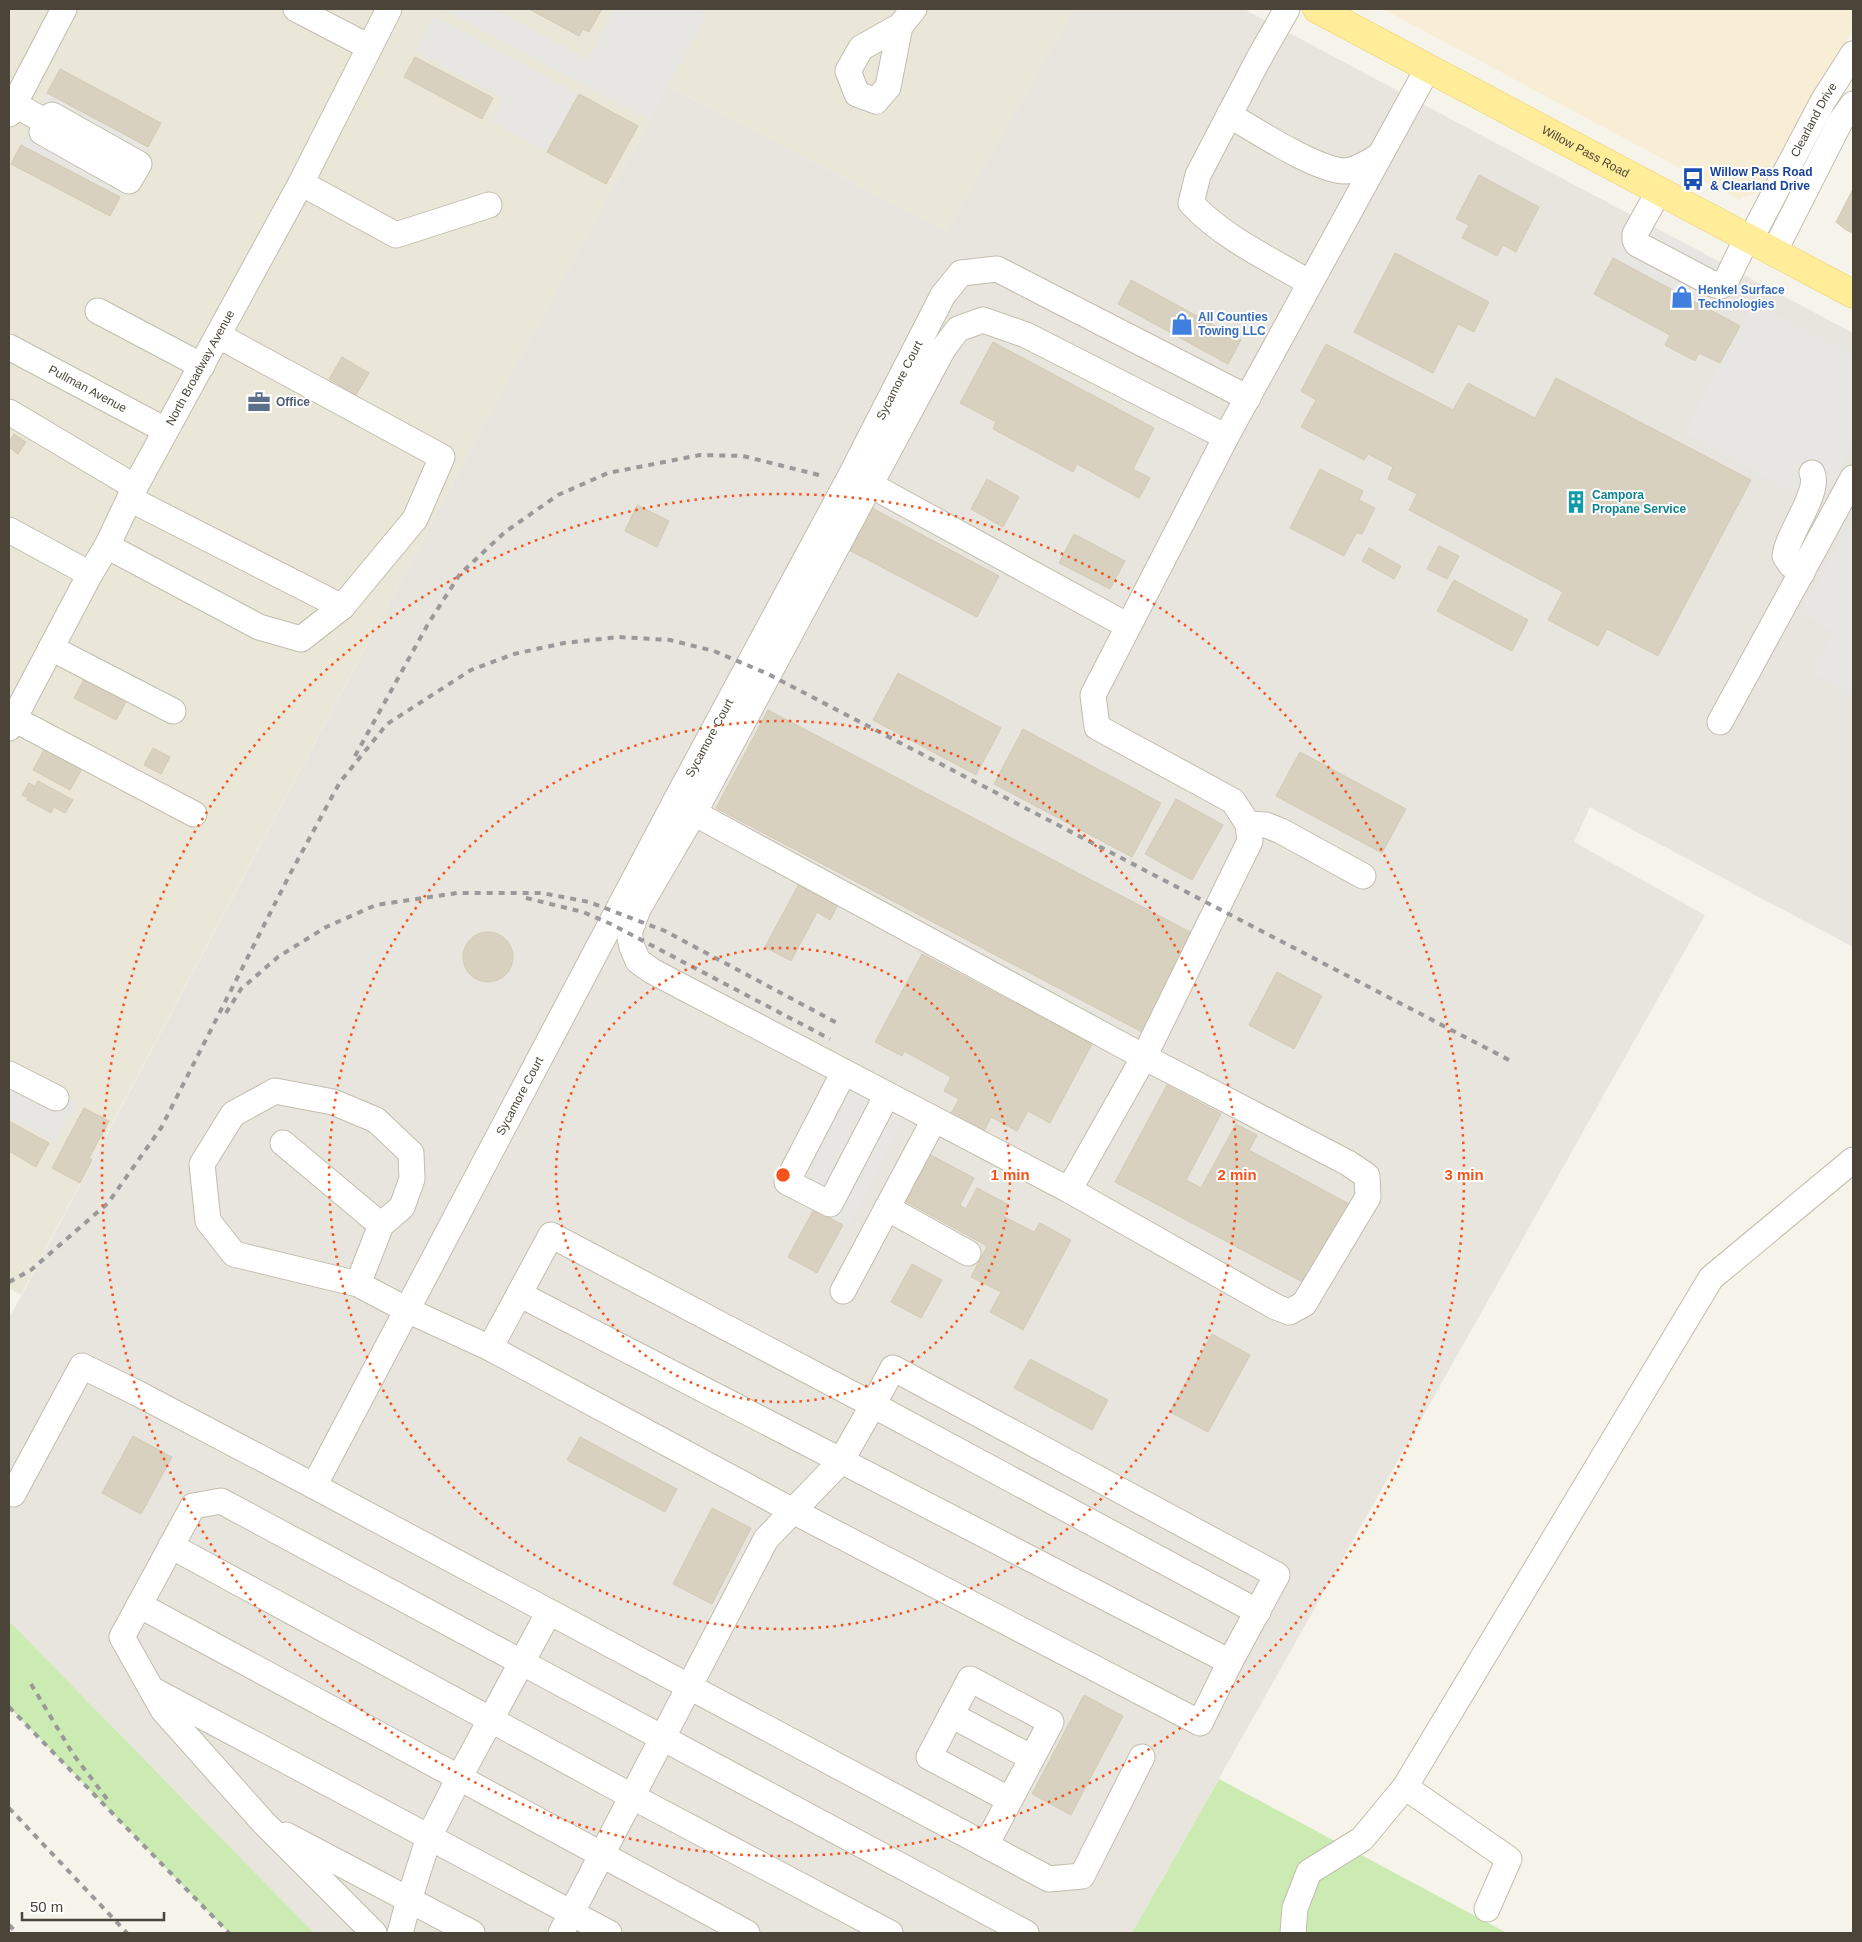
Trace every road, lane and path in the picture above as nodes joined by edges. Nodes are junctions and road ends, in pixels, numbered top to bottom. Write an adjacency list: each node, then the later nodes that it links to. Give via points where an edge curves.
1 (64, 9): 11 (street)
2 (296, 9): 7 (street)
3 (389, 9): 7 (street, North Broadway Avenue)
4 (1287, 9): 12 (street)
5 (1317, 9): 6 (main road, Willow Pass Road)
6 (1345, 15): 9 (main road, Willow Pass Road)
7 (369, 47): 15 (street, North Broadway Avenue)
8 (1852, 58): 18 (street, Clearland Drive, via 1823,101)
9 (1428, 68): 14 (street); 16 (main road, Willow Pass Road)
10 (1853, 104): 18 (street, Clearland Drive)
11 (11, 109): 13 (street)
12 (1229, 115): 14 (street, via 1318,165 1345,171); 19 (street, via 1198,175 1191,203 1204,217 1231,236)
13 (48, 123)
14 (1379, 156): 19 (street)
15 (301, 183): 17 (street, via 396,235); 22 (street, North Broadway Avenue)
16 (1659, 191): 18 (main road, Willow Pass Road); 18 (street, via 1635,234 1637,244 1721,286)
17 (488, 205)
18 (1757, 243): 20 (main road, Willow Pass Road)
19 (1310, 283): 25 (street)
20 (1853, 294)
21 (98, 311): 24 (street)
22 (219, 336): 24 (street, North Broadway Avenue); 37 (street, via 442,457 415,519)
23 (9, 347): 27 (street, Pullman Avenue)
24 (202, 366): 27 (street, North Broadway Avenue)
25 (1248, 398): 28 (street); 31 (street, Sycamore Court, via 997,269 961,274 943,295)
26 (9, 412): 32 (street)
27 (165, 430): 32 (street, North Broadway Avenue)
28 (1226, 437): 31 (street, via 1026,335 983,320 958,329); 38 (street)
29 (1812, 472): 35 (street, via 1814,484 1784,556)
30 (1853, 478): 35 (street)
31 (860, 480): 38 (street); 43 (street, Sycamore Court)
32 (132, 493): 34 (street, North Broadway Avenue); 37 (street)
33 (9, 530): 36 (street)
34 (107, 546): 36 (street, North Broadway Avenue); 37 (street, via 259,627 301,639)
35 (1802, 573): 41 (street)
36 (90, 574): 39 (street, North Broadway Avenue)
37 (342, 607)
38 (1128, 626): 45 (street, via 1094,694 1097,727 1233,801)
39 (51, 648): 40 (street); 42 (street, North Broadway Avenue)
40 (173, 710)
41 (1720, 722)
42 (11, 723): 44 (street)
43 (684, 807): 47 (street); 48 (street, via 629,933 638,961); 62 (street, Sycamore Court)
44 (194, 814)
45 (1248, 824): 46 (street, via 1266,825 1281,831); 47 (street, via 1250,841)
46 (1363, 876)
47 (1144, 1057): 55 (street); 55 (street, via 1348,1163 1367,1176 1368,1197 1304,1304 1289,1312)
48 (844, 1072): 50 (street); 50 (street, via 787,1182 830,1204)
49 (9, 1074): 51 (street)
50 (887, 1095): 52 (street)
51 (56, 1098)
52 (934, 1120): 55 (street); 56 (street)
53 (283, 1144): 57 (street)
54 (1853, 1160): 83 (street, via 1711,1278)
55 (1069, 1190)
56 (887, 1208): 58 (street); 60 (street)
57 (381, 1225): 59 (street); 59 (street, via 402,1207 412,1179 411,1153 376,1120 333,1102 275,1091 233,1114 202,1164 208,1221 234,1254)
58 (968, 1253)
59 (358, 1284): 62 (street)
60 (843, 1291)
61 (519, 1294): 63 (street); 64 (street, via 551,1235); 65 (street)
62 (406, 1310): 63 (street); 66 (street, Sycamore Court)
63 (490, 1348): 68 (street)
64 (873, 1405): 65 (street); 72 (street); 72 (street, via 893,1368 937,1391 1277,1575)
65 (841, 1461): 68 (street); 73 (street)
66 (314, 1486): 67 (street, via 82,1366); 71 (street)
67 (13, 1494)
68 (793, 1511): 73 (street, via 1200,1723); 75 (street, via 766,1539)
69 (172, 1546): 70 (street); 74 (street, via 193,1506 221,1501); 78 (street)
70 (139, 1606): 76 (street, via 122,1637); 82 (street)
71 (549, 1612): 74 (street); 75 (street)
72 (1258, 1612): 73 (street)
73 (1230, 1662)
74 (522, 1664): 78 (street); 79 (street)
75 (690, 1687): 79 (street); 88 (street)
76 (150, 1689): 86 (street, via 163,1710); 87 (street)
77 (951, 1715): 81 (street); 81 (street, via 970,1679 1052,1722); 85 (street, via 929,1757)
78 (490, 1720): 82 (street); 84 (street)
79 (663, 1739): 84 (street); 99 (street)
80 (1142, 1757): 88 (street, via 1082,1876 1049,1879)
81 (1032, 1758): 85 (street)
82 (459, 1778): 87 (street); 89 (street)
83 (1405, 1787): 91 (street, via 1509,1860); 100 (street, via 1362,1839 1309,1872 1295,1908)
84 (633, 1797): 89 (street); 98 (street)
85 (1010, 1800): 88 (street)
86 (263, 1822): 90 (street); 93 (street)
87 (429, 1837): 90 (street); 92 (street)
88 (986, 1846)
89 (602, 1855): 92 (street); 97 (street)
90 (409, 1900): 94 (street); 95 (street)
91 (1487, 1910)
92 (566, 1923): 96 (street)
93 (374, 1933)
94 (400, 1933)
95 (472, 1933)
96 (609, 1933)
97 (747, 1933)
98 (890, 1933)
99 (1026, 1933)
100 (1293, 1933)

